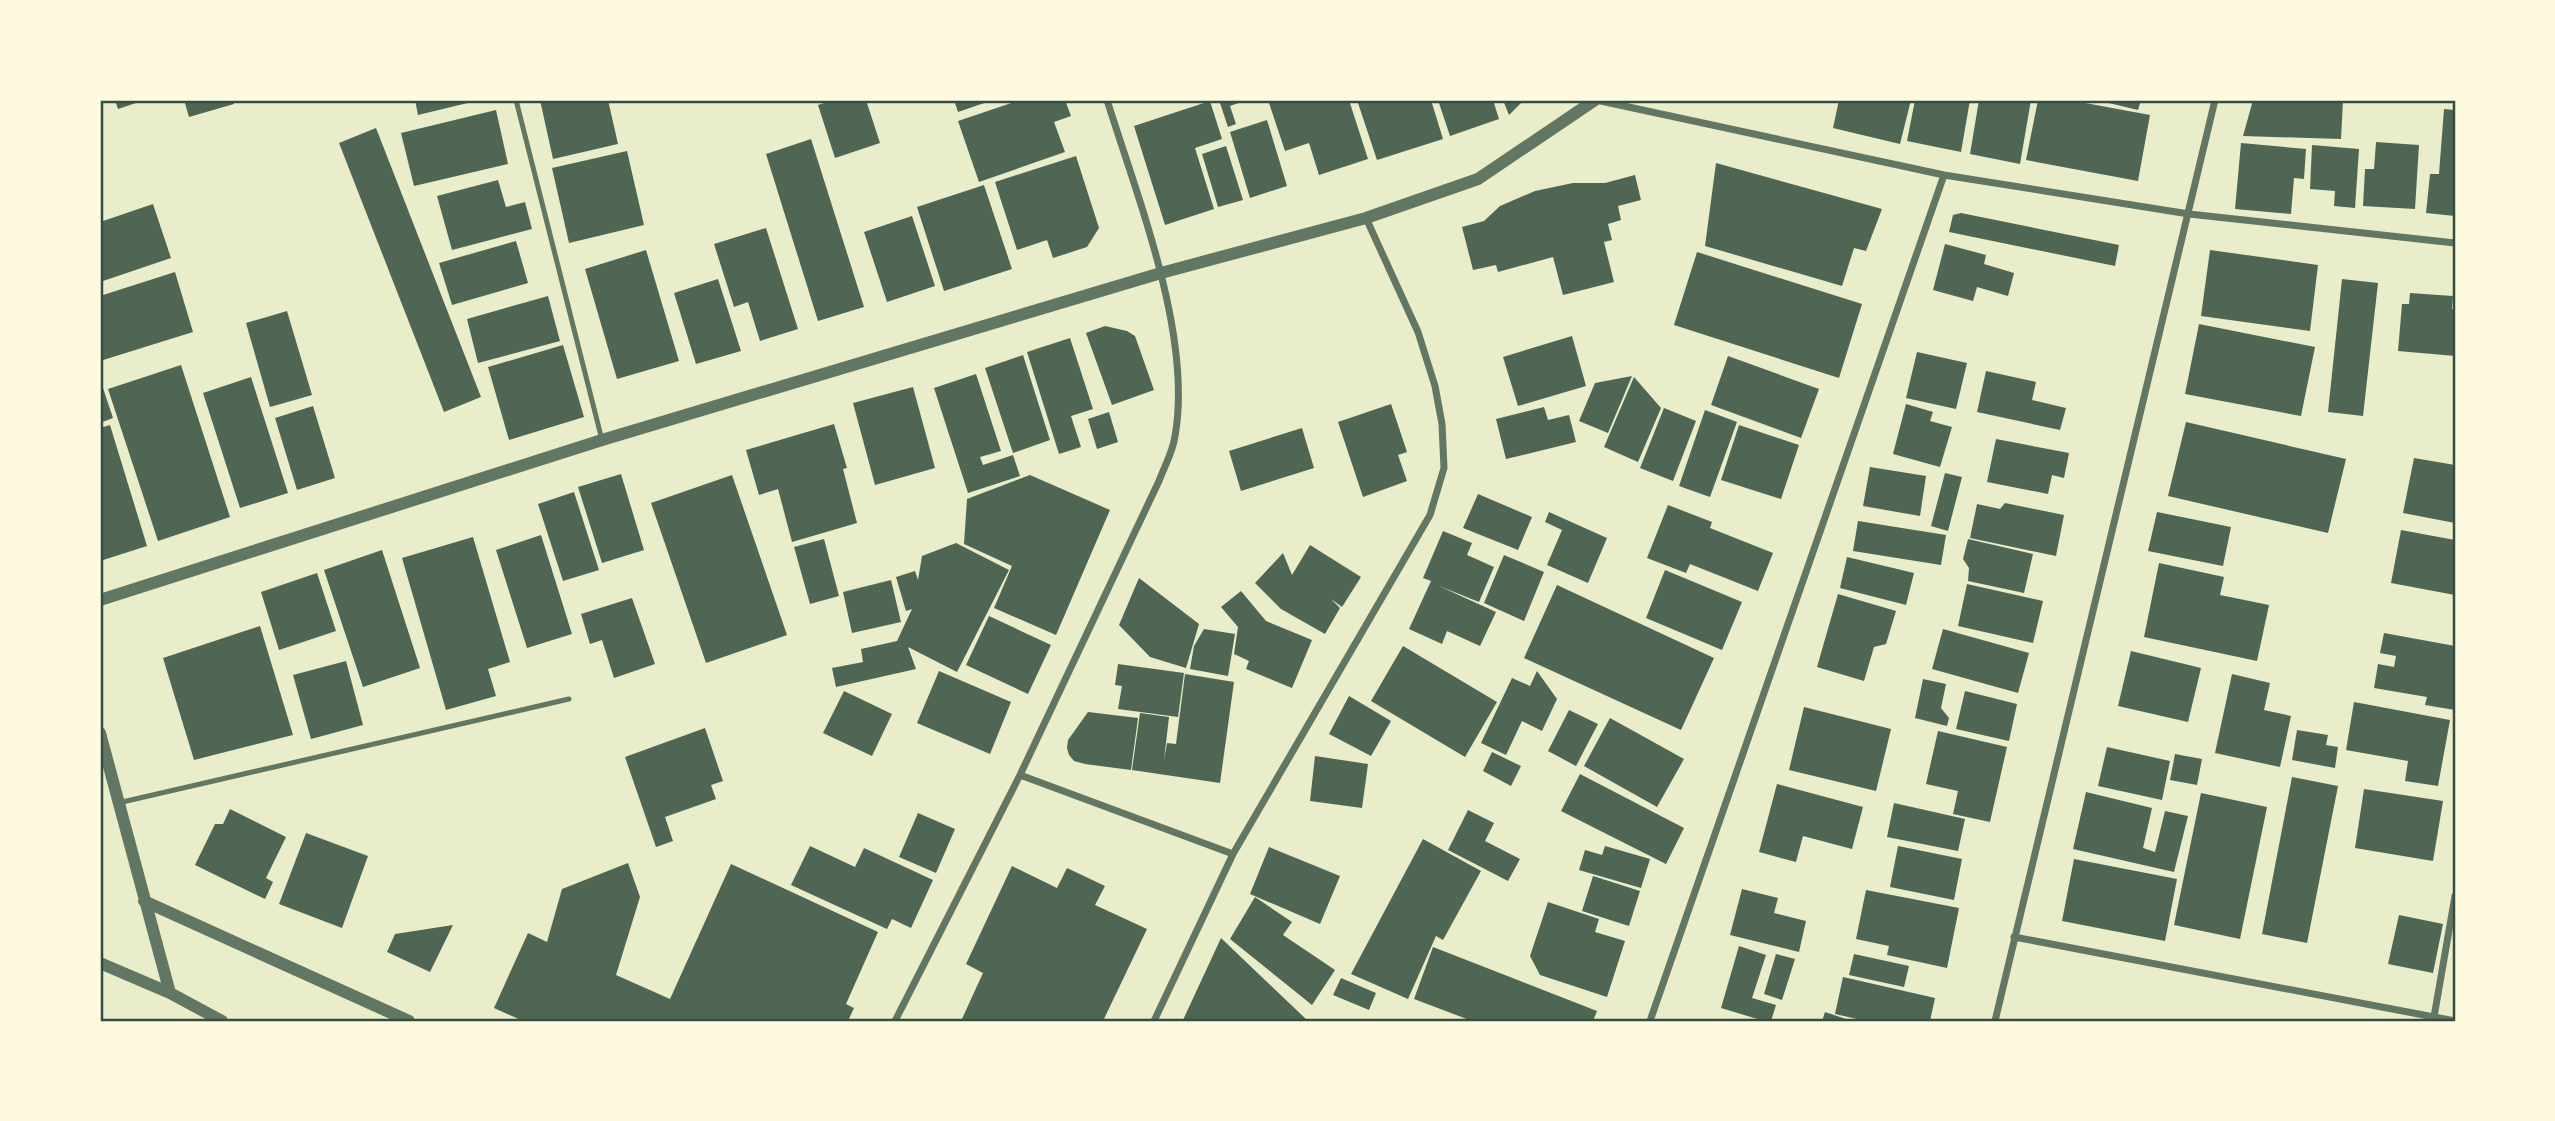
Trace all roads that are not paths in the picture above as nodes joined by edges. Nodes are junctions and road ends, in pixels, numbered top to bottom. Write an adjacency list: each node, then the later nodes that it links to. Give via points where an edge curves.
1 (516, 100): 10 (lane)
2 (1107, 100): 9 (street)
3 (1595, 100): 5 (street); 7 (street, via 1478,179)
4 (2215, 100): 6 (street)
5 (1944, 174): 6 (street); 27 (street)
6 (2189, 214): 8 (street); 19 (street)
7 (1366, 218): 9 (street); 16 (street, via 1418,332 1435,386 1444,468 1430,514)
8 (2455, 243)
9 (1160, 273): 10 (street); 14 (street, via 1177,360 1175,439)
10 (602, 440): 11 (street)
11 (100, 600)
12 (569, 699): 15 (lane)
13 (100, 733): 15 (street)
14 (1020, 775): 16 (street); 25 (street)
15 (118, 803): 18 (street)
16 (1233, 854): 26 (street)
17 (2455, 895): 22 (street)
18 (144, 901): 21 (street); 24 (street)
19 (2014, 937): 22 (street); 28 (street)
20 (100, 963): 21 (street)
21 (170, 993): 23 (street)
22 (2434, 1017): 29 (street)
23 (222, 1021)
24 (409, 1021)
25 (895, 1021)
26 (1154, 1021)
27 (1650, 1021)
28 (1995, 1021)
29 (2455, 1021)

